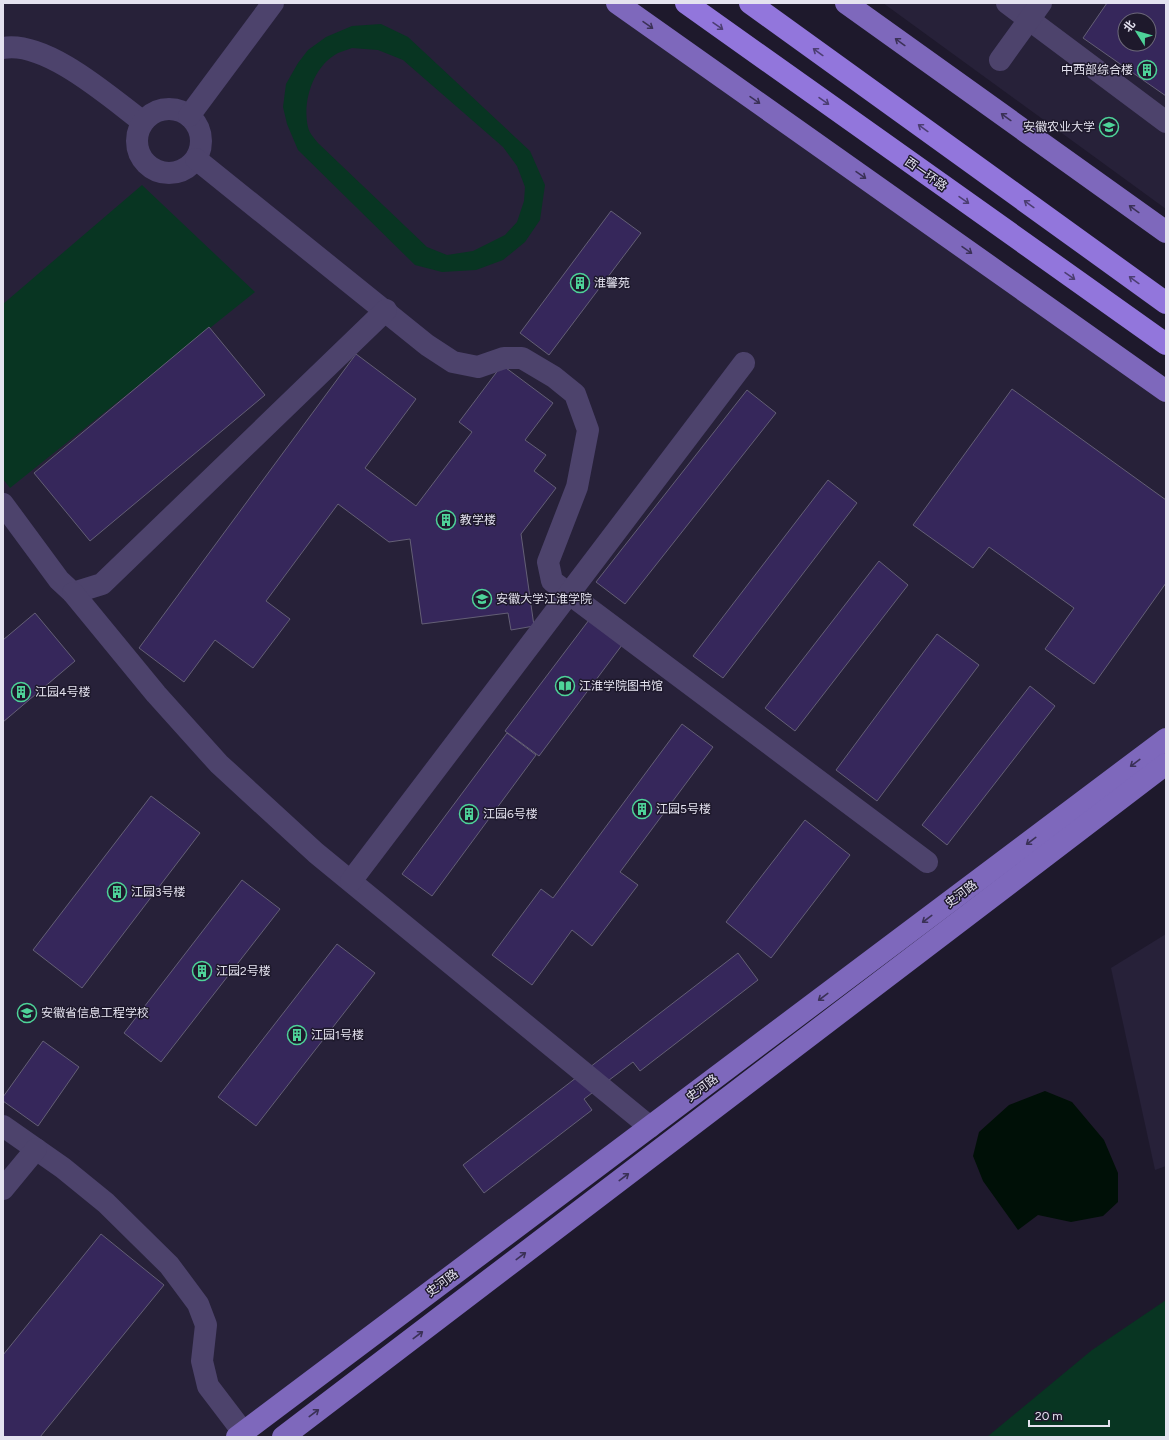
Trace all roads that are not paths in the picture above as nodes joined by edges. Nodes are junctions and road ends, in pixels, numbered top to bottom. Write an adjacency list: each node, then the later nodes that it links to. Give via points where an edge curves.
1 (273, 3): 10 (street)
2 (617, 3): 19 (main road, one-way to 19)
3 (686, 3): 17 (highway, 西一环路, one-way to 17)
4 (750, 3): 15 (highway, one-way to 4)
5 (846, 3): 14 (main road, one-way to 5)
6 (1007, 3): 7 (street)
7 (1035, 11): 9 (street); 12 (street)
8 (3, 48): 11 (street, via 44,54 79,74)
9 (1000, 60)
10 (188, 116): 11 (street, via 174,109 164,109); 13 (street, via 199,128 201,138)
11 (143, 122): 13 (street, via 137,138 138,149 149,167 169,174 189,167)
12 (1166, 122)
13 (196, 159): 16 (street)
14 (1166, 232)
15 (1166, 303)
16 (386, 310): 21 (street, via 102,584); 22 (street, via 427,345 453,362 478,367 504,358 522,358 575,394 588,430 577,487 548,562 552,581)
17 (1166, 344)
18 (744, 363): 22 (street)
19 (1166, 391)
20 (3, 504): 21 (street, via 59,580)
21 (74, 593): 26 (street, via 156,694 219,764)
22 (569, 594): 25 (street); 26 (street)
23 (1166, 739): 28 (main road, 史河路, one-way to 28)
24 (1166, 764): 32 (main road, 史河路, one-way to 24)
25 (927, 862)
26 (351, 882): 28 (street)
27 (3, 1126): 29 (street)
28 (650, 1127): 31 (main road, 史河路)
29 (36, 1149): 30 (street); 31 (street, via 106,1203 169,1265 198,1304 206,1325 202,1361 208,1386)
30 (3, 1189)
31 (240, 1435)
32 (283, 1437)

